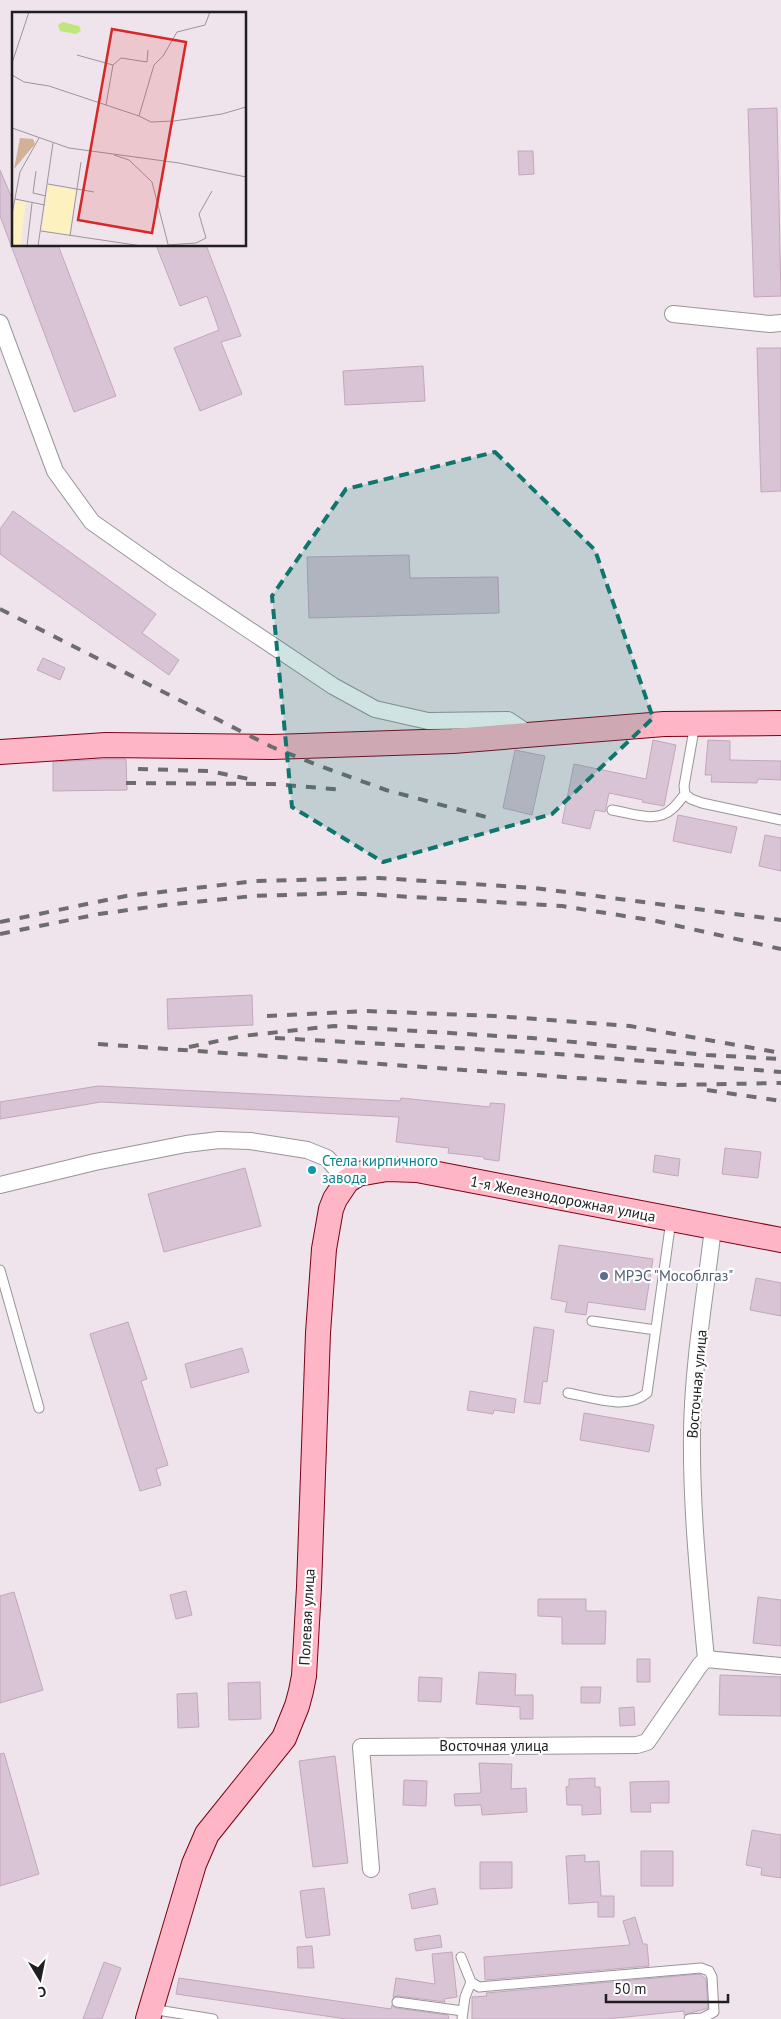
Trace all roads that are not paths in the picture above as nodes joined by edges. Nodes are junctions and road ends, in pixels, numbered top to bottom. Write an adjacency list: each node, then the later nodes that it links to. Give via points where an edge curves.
1 (674, 314): 3 (street)
2 (0, 323): 6 (street, via 55,471 92,522 333,686 375,709 428,721 508,720)
3 (781, 323)
4 (781, 723): 5 (main road)
5 (695, 724): 6 (main road); 8 (lane)
6 (530, 734): 7 (main road, via 443,741 272,746 106,745)
7 (0, 752)
8 (685, 794): 9 (lane, via 672,810 653,818); 10 (lane, via 702,802)
9 (612, 810)
10 (781, 820)
11 (347, 1181): 12 (street, via 327,1158 307,1150 250,1141 219,1140 168,1147); 13 (main road, 1-я Железнодорожная улица, via 358,1174 376,1170 417,1170); 27 (main road, Полевая улица, via 331,1209 324,1249 309,1587 301,1691 284,1738 207,1834 194,1864)
12 (0, 1185)
13 (671, 1220): 14 (main road, 1-я Железнодорожная улица); 18 (lane)
14 (713, 1228): 15 (main road, 1-я Железнодорожная улица); 21 (street, Восточная улица, via 692,1434 694,1516)
15 (781, 1240)
16 (0, 1270): 20 (lane)
17 (592, 1321): 18 (lane)
18 (656, 1330): 19 (lane, via 647,1393 641,1398 622,1402)
19 (568, 1393)
20 (39, 1408)
21 (706, 1660): 22 (street); 23 (street, Восточная улица, via 647,1742 637,1745 361,1747)
22 (781, 1666)
23 (371, 1869)
24 (461, 1957): 25 (lane)
25 (471, 1982): 28 (lane); 30 (lane, via 479,1987 701,1968 712,1977 714,2012 702,2018)
26 (397, 2002): 28 (lane)
27 (149, 2014): 29 (lane)
28 (462, 2015)
29 (213, 2019)
30 (689, 2019)

